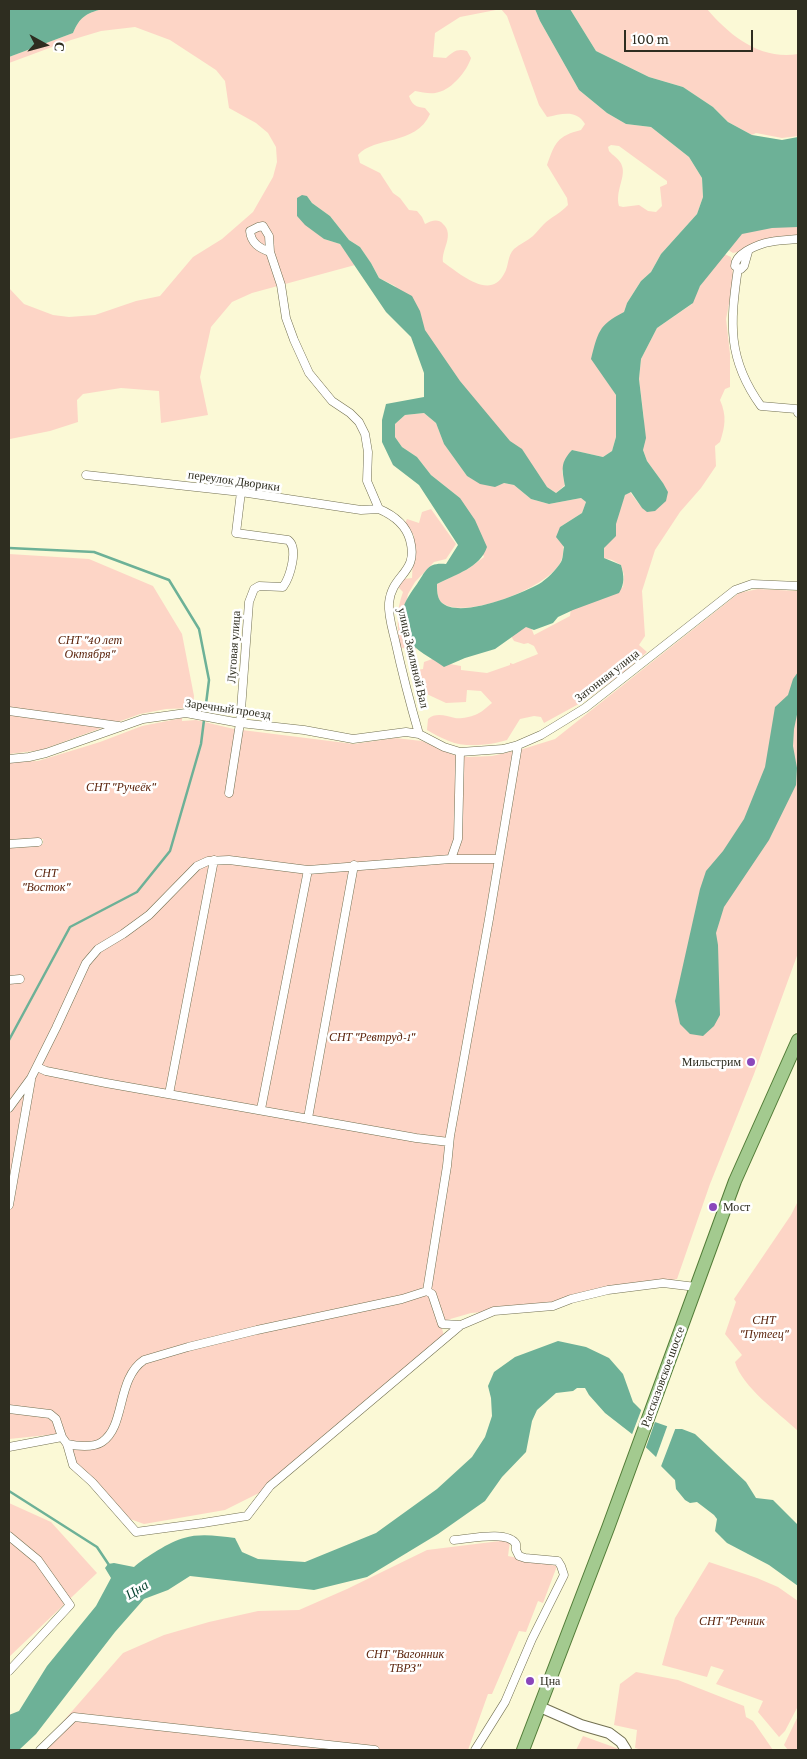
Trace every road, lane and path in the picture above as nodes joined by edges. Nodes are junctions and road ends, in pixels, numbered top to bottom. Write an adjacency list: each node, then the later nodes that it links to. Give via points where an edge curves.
1 (798, 239): 3 (street, via 766,242 735,261 738,268 732,337 739,366 761,406 796,409)
2 (270, 252): 6 (street, via 281,285 286,318 309,373 332,401 359,422 365,434 367,481)
3 (798, 412)
4 (86, 475): 5 (street, переулок Дворики)
5 (241, 492): 6 (street, переулок Дворики, via 361,510); 9 (street, Луговая улица, via 236,533 280,538 293,546 289,579 282,586 259,586 254,589 249,602)
6 (378, 509): 11 (street, улица Земляной Вал, via 402,524 410,540 411,565 396,582 389,612)
7 (798, 586): 12 (street, Затонная улица, via 752,584 734,590 591,703 562,723)
8 (9, 711): 10 (street)
9 (240, 723): 10 (street, Заречный проезд, via 186,713 143,719); 11 (street, Заречный проезд, via 353,739 406,732); 15 (street, Луговая улица)
10 (121, 726): 14 (street, Заречный проезд, via 38,755)
11 (419, 734): 13 (street, Затонная улица)
12 (518, 745): 13 (street, Затонная улица, via 493,751); 19 (street)
13 (460, 752): 18 (street, via 458,839)
14 (9, 759)
15 (229, 793)
16 (38, 842): 17 (street)
17 (9, 844)
18 (451, 859): 19 (street); 21 (street)
19 (498, 859): 32 (street)
20 (214, 860): 22 (street); 26 (street, via 197,866 149,915 98,949 86,963); 28 (street)
21 (354, 865): 22 (street); 31 (street)
22 (308, 870): 30 (street)
23 (20, 979): 24 (street)
24 (9, 980)
25 (798, 1040): 34 (main road, Рассказовское шоссе, via 736,1181)
26 (37, 1067): 27 (street); 28 (street)
27 (31, 1078): 29 (street); 33 (street)
28 (169, 1094): 30 (street)
29 (9, 1108)
30 (261, 1109): 31 (street)
31 (308, 1118): 32 (street)
32 (449, 1142): 35 (street)
33 (9, 1205)
34 (696, 1287): 36 (street, via 656,1283 608,1290 553,1306 494,1311); 44 (main road, Рассказовское шоссе)
35 (427, 1291): 36 (street, via 432,1294 442,1324); 39 (street, via 144,1360 130,1375 116,1421 106,1439 98,1444)
36 (460, 1325): 39 (street, via 270,1486 246,1516 136,1532 74,1465)
37 (9, 1409): 38 (street, via 50,1414 56,1419)
38 (62, 1437): 39 (street); 40 (street)
39 (67, 1444)
40 (9, 1447)
41 (9, 1536): 43 (street, via 38,1560 70,1604)
42 (454, 1540): 47 (street, via 508,1537 516,1544 519,1556 558,1561 564,1576 505,1702)
43 (9, 1671)
44 (538, 1713): 48 (main road, Рассказовское шоссе); 49 (street, via 609,1733)
45 (40, 1750): 46 (street, via 74,1717)
46 (375, 1750)
47 (475, 1750)
48 (525, 1750)
49 (626, 1750)

